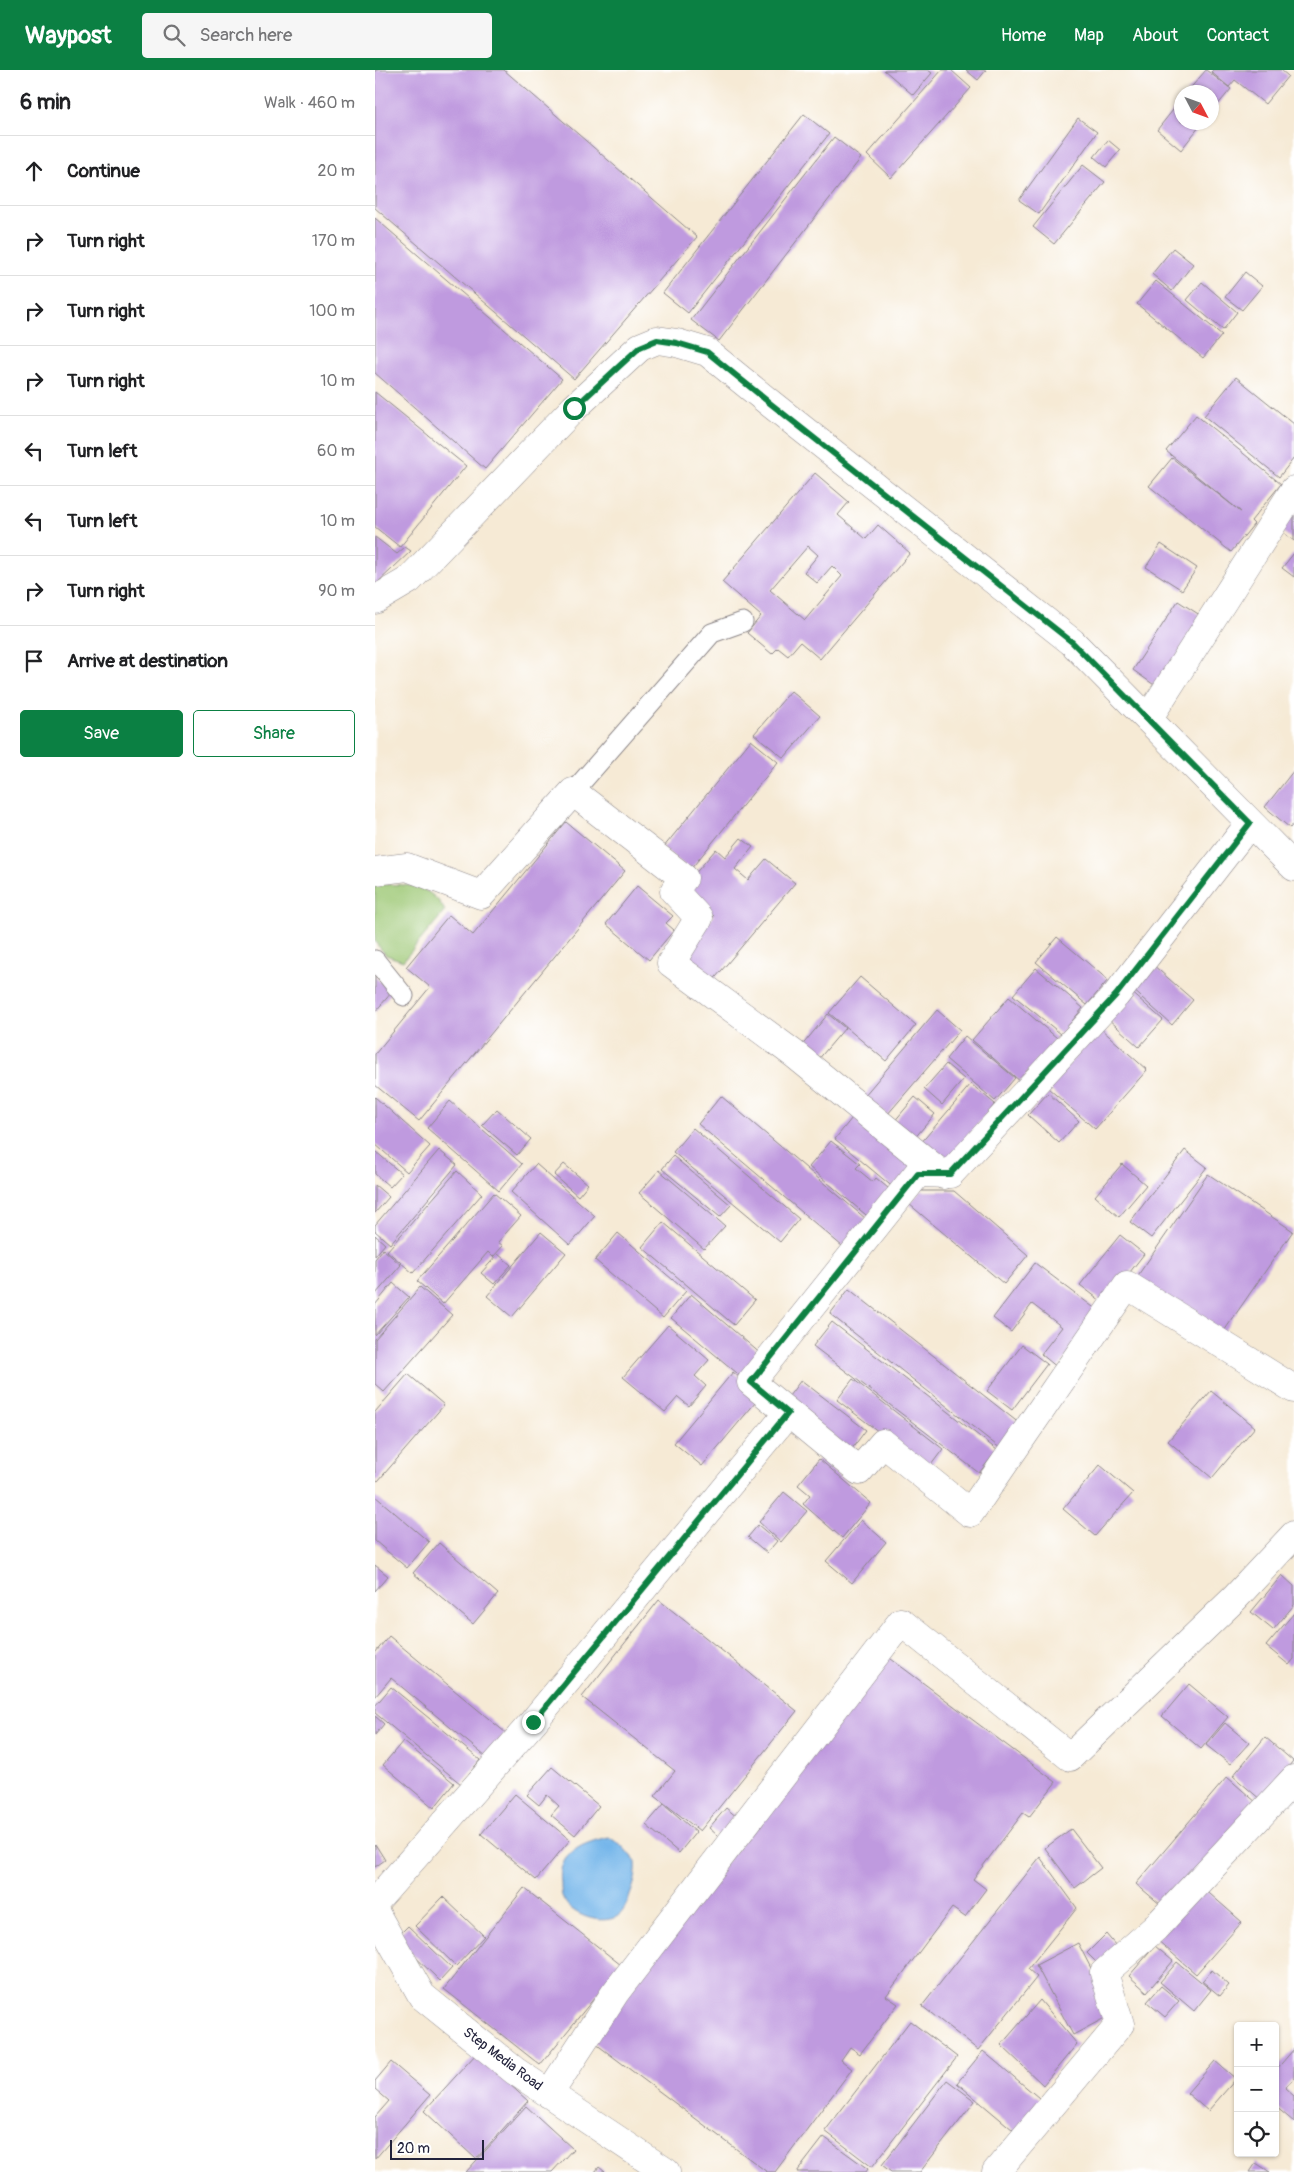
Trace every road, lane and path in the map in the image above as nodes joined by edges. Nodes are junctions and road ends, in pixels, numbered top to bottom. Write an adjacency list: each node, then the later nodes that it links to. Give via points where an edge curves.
1 (1294, 490): 4 (street)
2 (375, 600): 4 (street, via 409,580 574,408 640,347 657,340 677,343 707,352 1072,642)
3 (743, 622): 5 (lane, via 712,633)
4 (1148, 719): 6 (street)
5 (573, 792): 8 (street, via 481,895 407,867); 11 (street, via 684,878 674,891 699,918 671,963 794,1054)
6 (1250, 823): 7 (street); 11 (street, via 1116,995 950,1174)
7 (1294, 867)
8 (375, 871)
9 (375, 960): 10 (lane)
10 (404, 996)
11 (943, 1174): 13 (street, via 918,1174 751,1382)
12 (1294, 1389): 13 (street, via 1127,1285 970,1513 883,1443 859,1471)
13 (788, 1413): 16 (street, via 533,1722)
14 (1294, 1535): 18 (street, via 1235,1598 1071,1757 901,1622 615,1993)
15 (1294, 1779): 20 (street, via 1155,1928 1103,1973 1119,2024)
16 (375, 1902)
17 (375, 1912): 18 (street, Step Media Road, via 422,1996 515,2071)
18 (549, 2094): 19 (street, Step Media Road)
19 (666, 2172)
20 (997, 2172)

